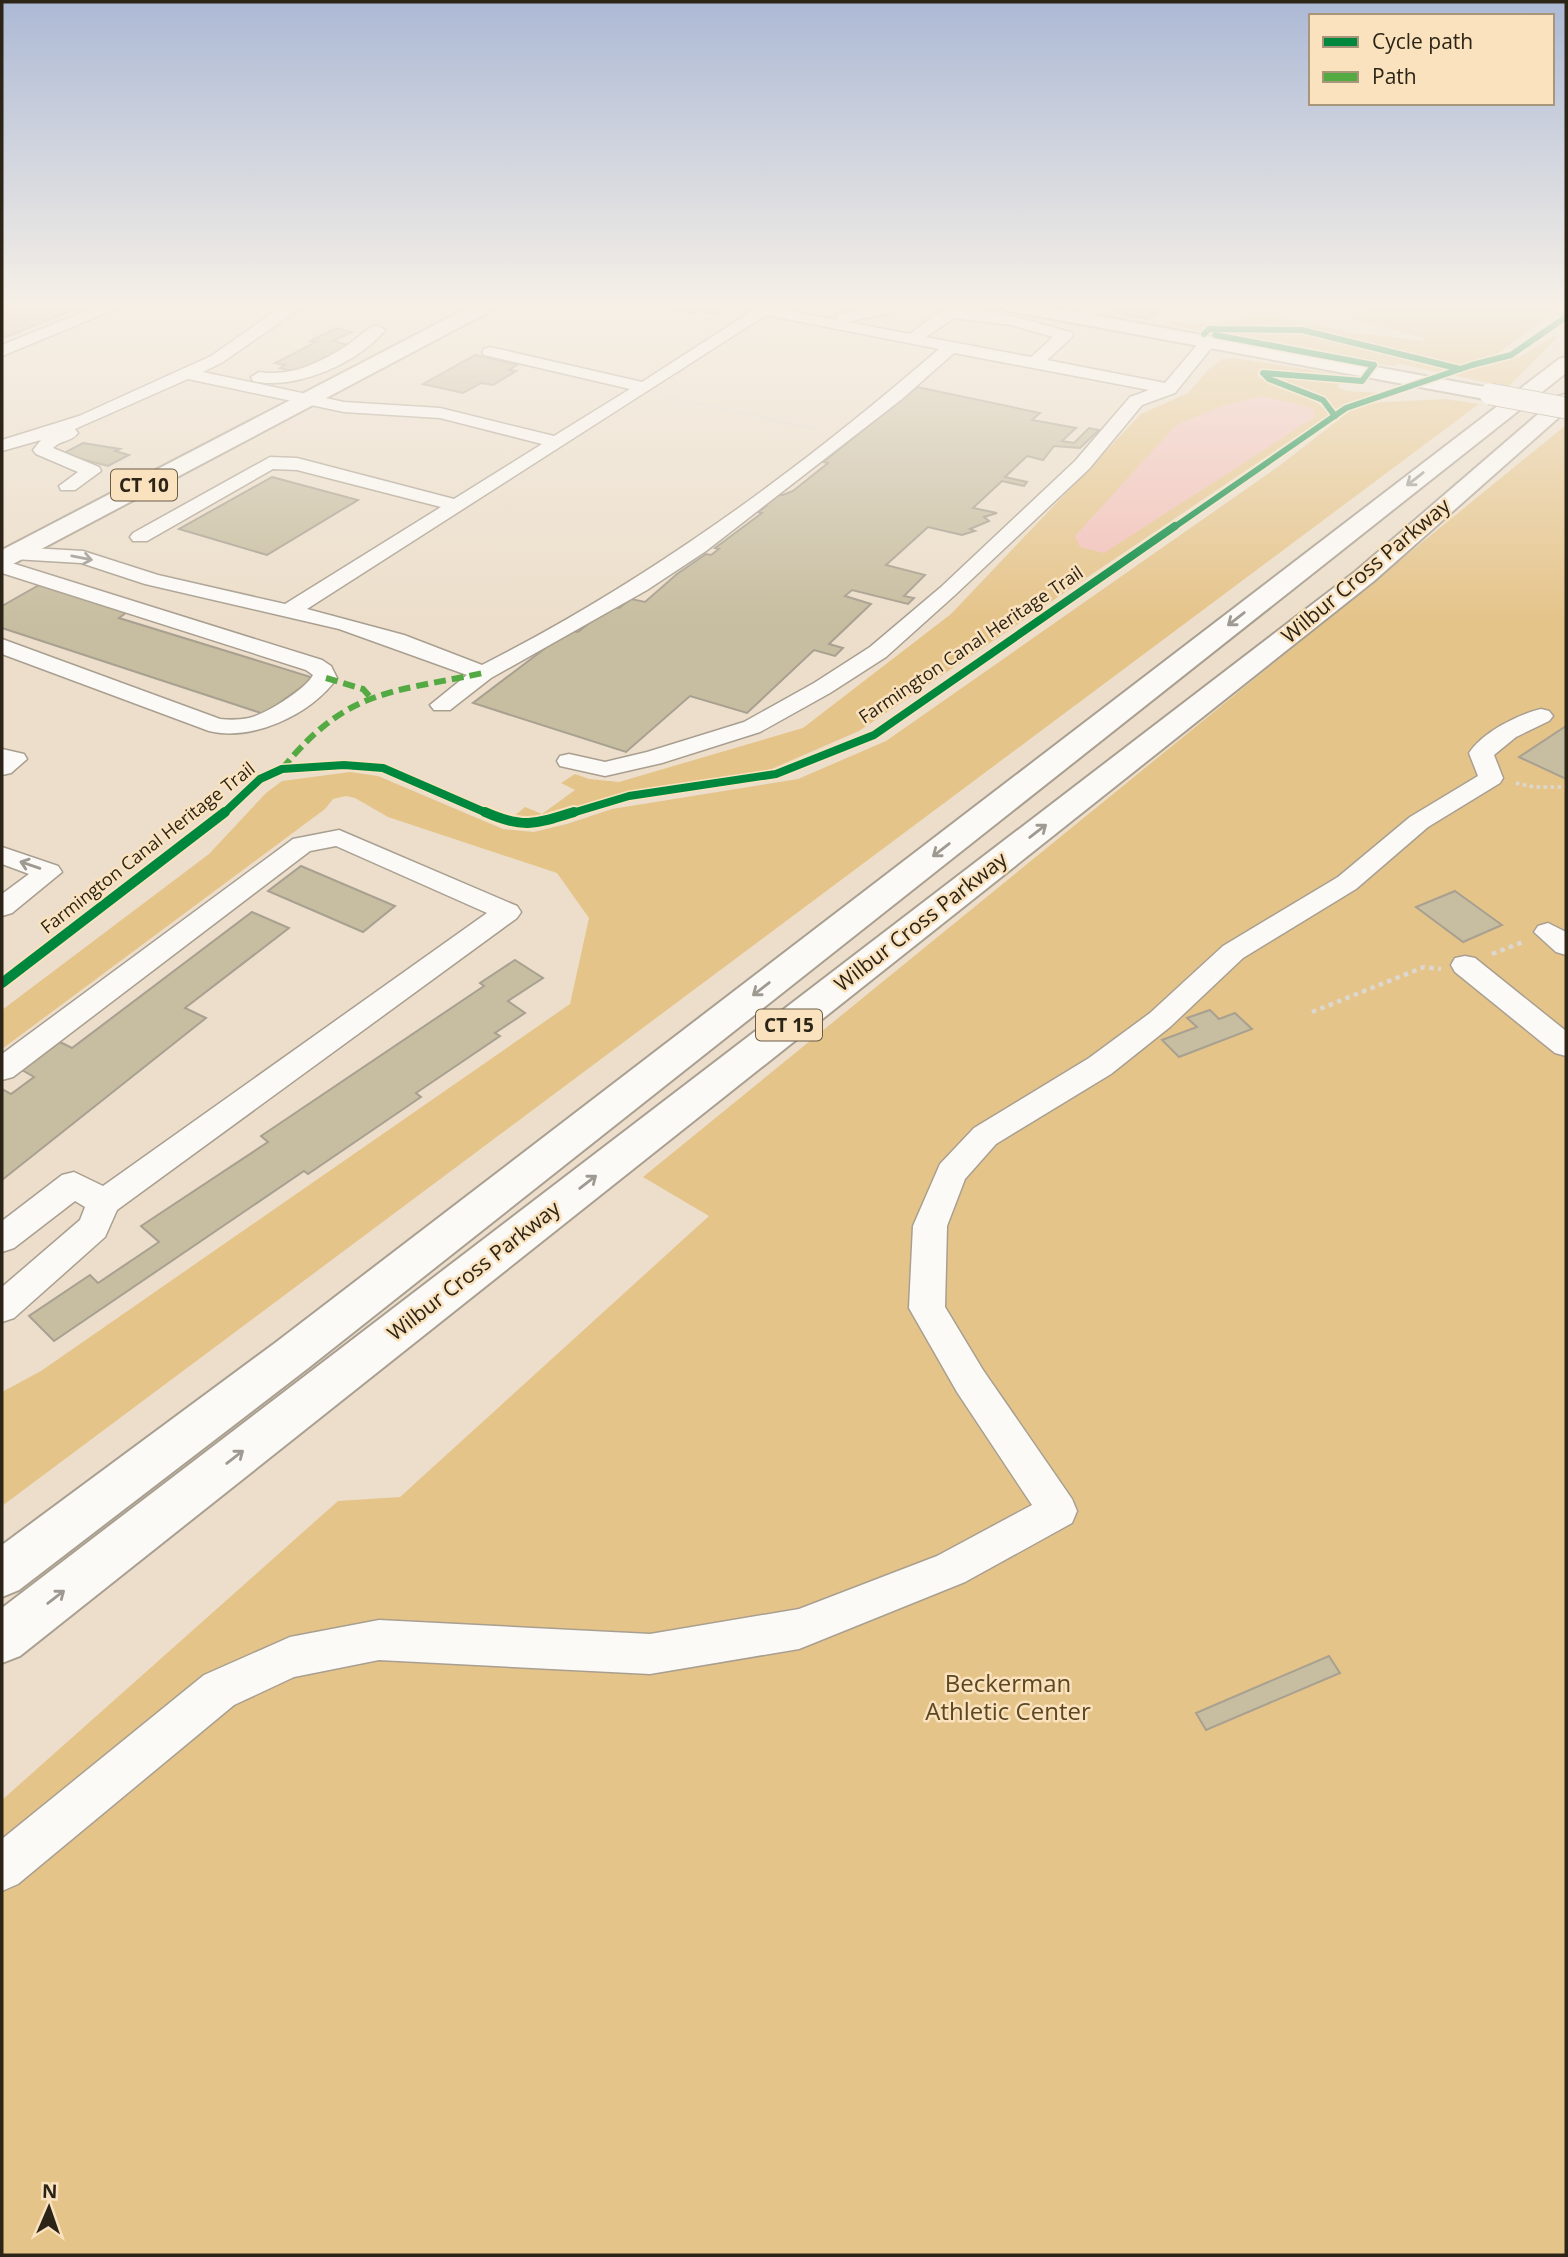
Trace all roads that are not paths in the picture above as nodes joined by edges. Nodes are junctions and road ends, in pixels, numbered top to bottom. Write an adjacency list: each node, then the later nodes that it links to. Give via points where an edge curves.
1 (104, 410): 11 (lane)
2 (287, 410): 15 (main road, CT 10)
3 (312, 410): 10 (lane, via 340,420 484,423)
4 (606, 410): 10 (lane)
5 (876, 410): 18 (lane, via 699,547)
6 (1128, 410): 22 (lane, via 1082,465 948,591 878,652 822,688 752,727 653,758 605,769)
7 (1505, 410): 32 (main road, Wilbur Cross Parkway / CT 15, one-way to 32, via 291,1356)
8 (1554, 410): 33 (main road, Wilbur Cross Parkway / CT 15, one-way to 8, via 1365,576)
9 (109, 431): 12 (lane, via 68,434 43,447 45,453 92,471)
10 (555, 442): 13 (lane)
11 (2, 446)
12 (68, 486)
13 (455, 505): 14 (lane, via 297,464 270,463); 16 (lane)
14 (140, 537)
15 (6, 560): 16 (lane, one-way to 16, via 83,557 152,580); 17 (lane, via 314,665 326,678 271,720 234,729)
16 (289, 611): 18 (lane, via 396,640)
17 (2, 646)
18 (483, 673): 19 (lane)
19 (442, 705)
20 (1541, 716): 34 (lane, via 1508,732 1481,753 1491,778 1419,822 1347,883 1233,952 1160,1020 1100,1066 985,1136 951,1173 930,1226 928,1308 970,1381 1058,1511 951,1569 799,1629 650,1654 379,1640 290,1657 219,1690)
21 (2, 755): 23 (lane, via 15,759)
22 (569, 761)
23 (2, 768)
24 (2, 855): 25 (lane, one-way to 24, via 49,872)
25 (2, 907)
26 (1465, 965): 27 (lane)
27 (1566, 1046)
28 (2, 1069): 29 (lane, via 302,845 340,838 507,912)
29 (104, 1202): 30 (lane, via 74,1184); 31 (lane, via 93,1227)
30 (2, 1239)
31 (2, 1308)
32 (2, 1574)
33 (2, 1639)
34 (2, 1868)

